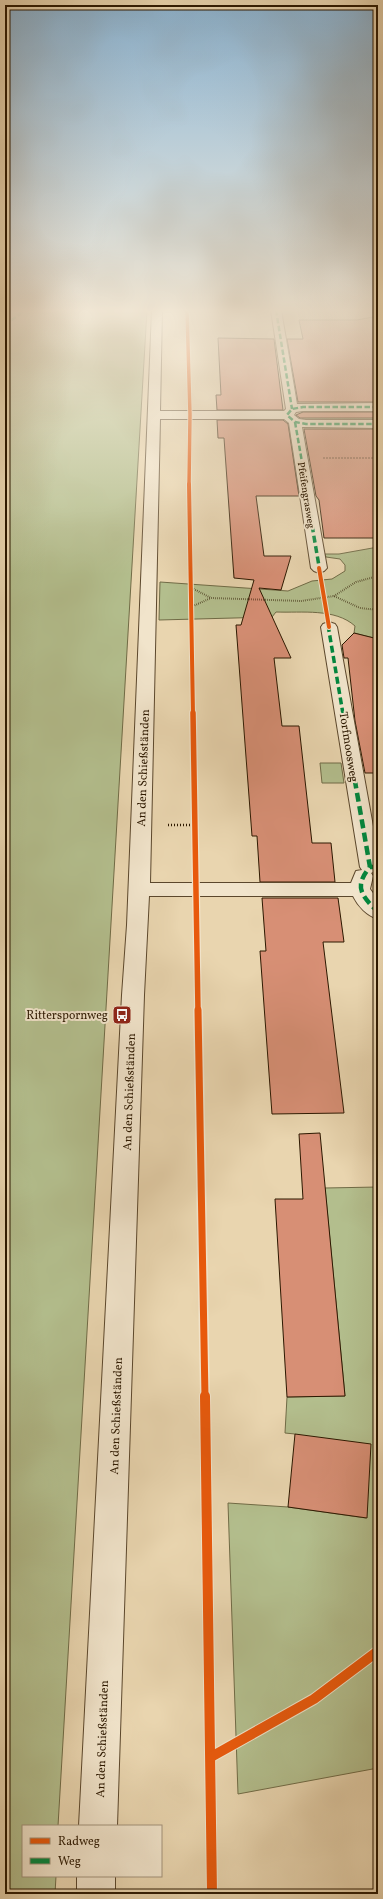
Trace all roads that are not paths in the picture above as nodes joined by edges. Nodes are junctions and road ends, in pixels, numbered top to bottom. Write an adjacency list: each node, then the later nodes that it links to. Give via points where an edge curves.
1 (155, 399): 4 (street, An den Schießständen)
2 (289, 399): 5 (street, Pfeifengrasweg)
3 (378, 407): 5 (street, via 303,407)
4 (155, 415): 5 (street); 11 (street, An den Schießständen)
5 (291, 416): 6 (street); 7 (street, Pfeifengrasweg, via 301,458)
6 (378, 424)
7 (319, 568)
8 (329, 627): 9 (street, Torfmoosweg)
9 (374, 867): 10 (street, via 362,876)
10 (360, 889): 11 (street); 12 (street, via 365,899)
11 (139, 890): 13 (street, An den Schießständen)
12 (378, 912)
13 (98, 1825)
14 (96, 1877): 15 (street)
15 (96, 1894)

